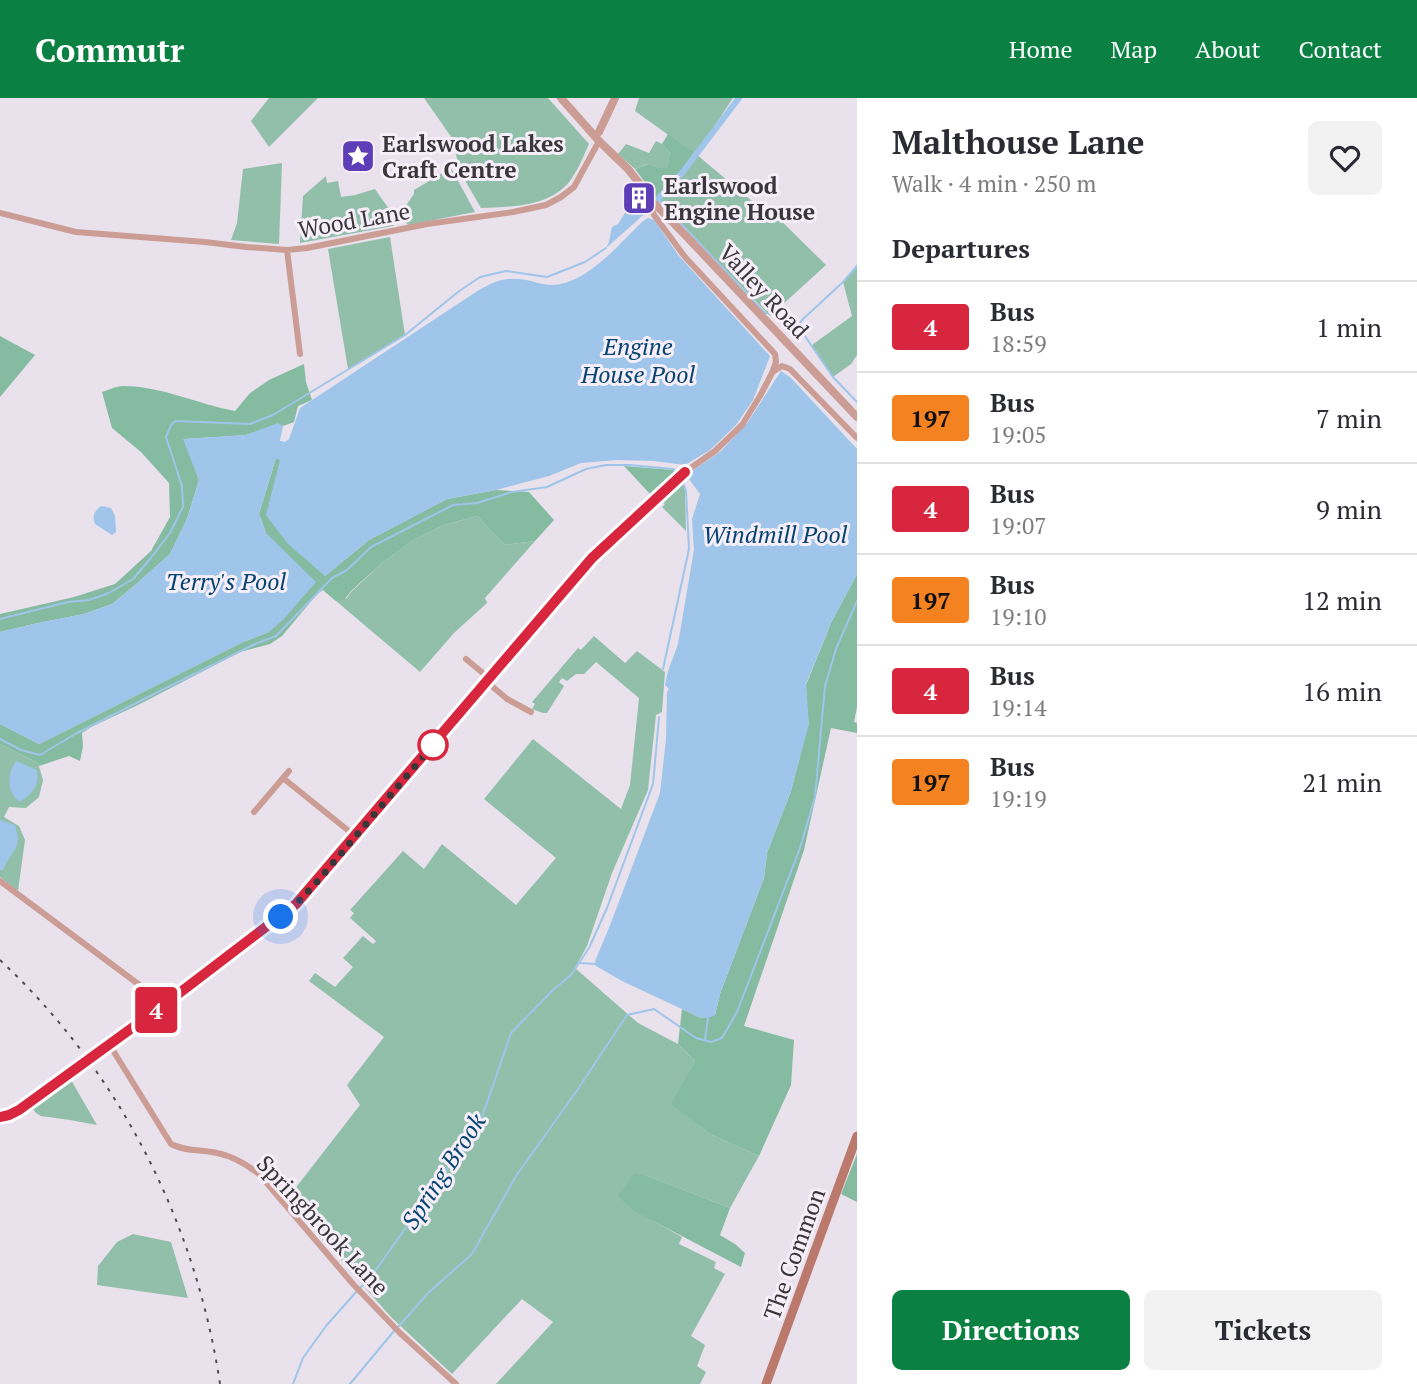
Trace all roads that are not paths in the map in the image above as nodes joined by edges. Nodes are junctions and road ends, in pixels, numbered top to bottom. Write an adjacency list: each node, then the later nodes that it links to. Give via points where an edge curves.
1 (561, 98): 3 (street, Valley Road)
2 (615, 98): 3 (street)
3 (597, 139): 4 (street, Valley Road, via 628,169); 6 (street, Wood Lane, via 574,187 546,205)
4 (649, 201): 8 (street, via 685,257 771,349 777,359); 9 (street, Valley Road)
5 (0, 213): 6 (street, Wood Lane, via 76,232)
6 (287, 250): 7 (street)
7 (300, 354)
8 (772, 373): 10 (street, via 782,366 790,369); 12 (street, via 742,425 592,558)
9 (857, 417)
10 (857, 438)
11 (466, 659): 12 (street)
12 (488, 681): 13 (street); 17 (street)
13 (531, 712)
14 (289, 771): 15 (street)
15 (283, 778): 16 (street); 17 (street)
16 (254, 812)
17 (355, 836): 19 (street, via 296,904)
18 (0, 881): 19 (street)
19 (165, 1004): 20 (street)
20 (109, 1044): 21 (street, via 19,1110); 23 (street, Springbrook Lane, via 171,1144 231,1157 259,1174 361,1293)
21 (0, 1117)
22 (857, 1136): 24 (main road, The Common)
23 (456, 1384)
24 (766, 1384)

